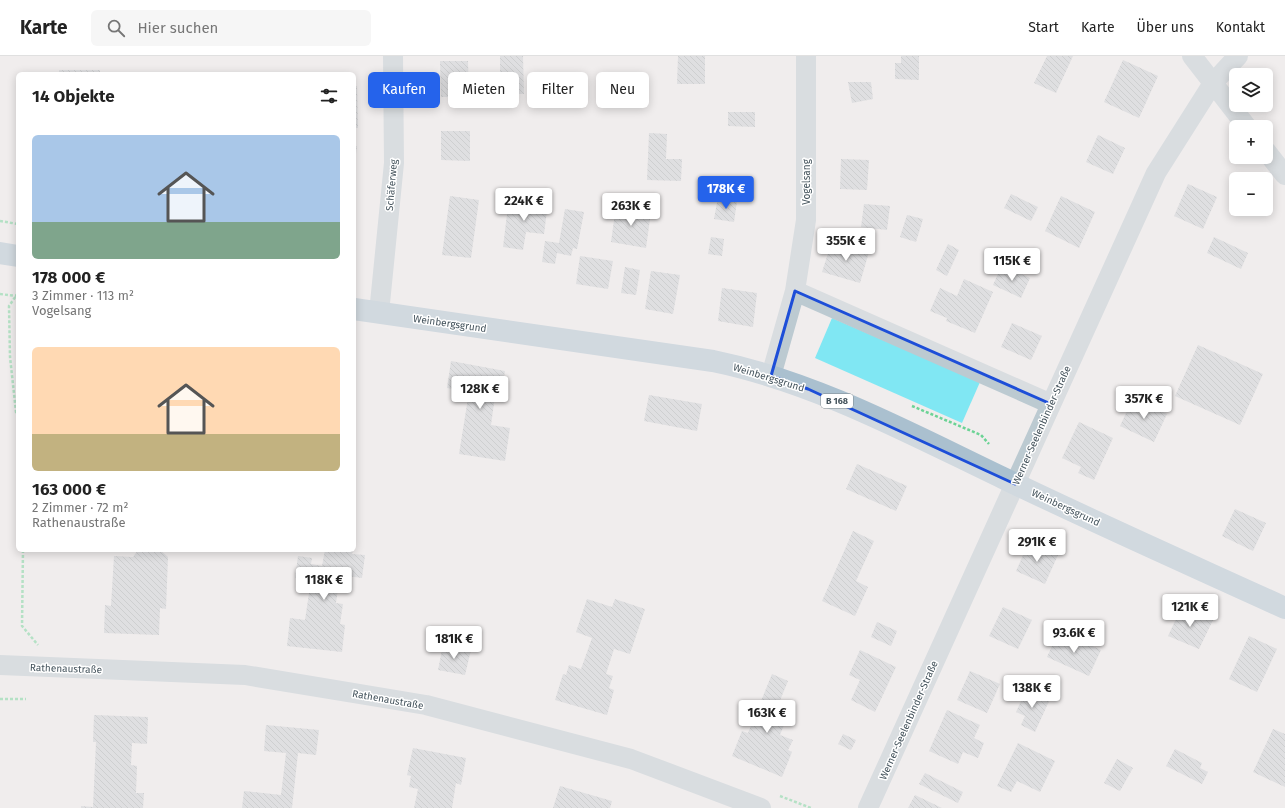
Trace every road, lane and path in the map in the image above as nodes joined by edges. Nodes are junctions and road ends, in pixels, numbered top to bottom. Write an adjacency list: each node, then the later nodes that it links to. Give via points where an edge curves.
1 (393, 56): 18 (street, Schäferweg, via 394,163)
2 (806, 56): 13 (street, Vogelsang, via 806,220)
3 (1192, 56): 5 (street)
4 (1238, 56): 5 (street, Werner-Seelenbinder-Straße)
5 (1213, 83): 6 (street); 20 (street, Werner-Seelenbinder-Straße, via 1156,174)
6 (1242, 120)
7 (1273, 160): 8 (street)
8 (1285, 175)
9 (0, 221): 10 (path)
10 (16, 224)
11 (0, 253): 12 (main road)
12 (16, 256)
13 (795, 291): 19 (street, Vogelsang); 20 (street)
14 (0, 294): 15 (path)
15 (16, 295)
16 (16, 296): 21 (path, via 9,306 10,357)
17 (356, 309): 18 (main road, Weinbergsgrund / B 168)
18 (379, 313): 19 (main road, Weinbergsgrund / B 168, via 713,361)
19 (771, 376): 22 (main road, Weinbergsgrund / B 168, via 887,423)
20 (1051, 404): 22 (street, Werner-Seelenbinder-Straße)
21 (16, 412)
22 (1015, 484): 24 (main road, Weinbergsgrund / B 168); 30 (street, Werner-Seelenbinder-Straße)
23 (23, 552): 25 (path, via 22,626)
24 (1285, 608)
25 (27, 632)
26 (0, 665): 29 (street, Rathenaustraße, via 245,675 426,706 631,759)
27 (0, 698): 28 (path)
28 (26, 699)
29 (761, 808)
30 (868, 808)

